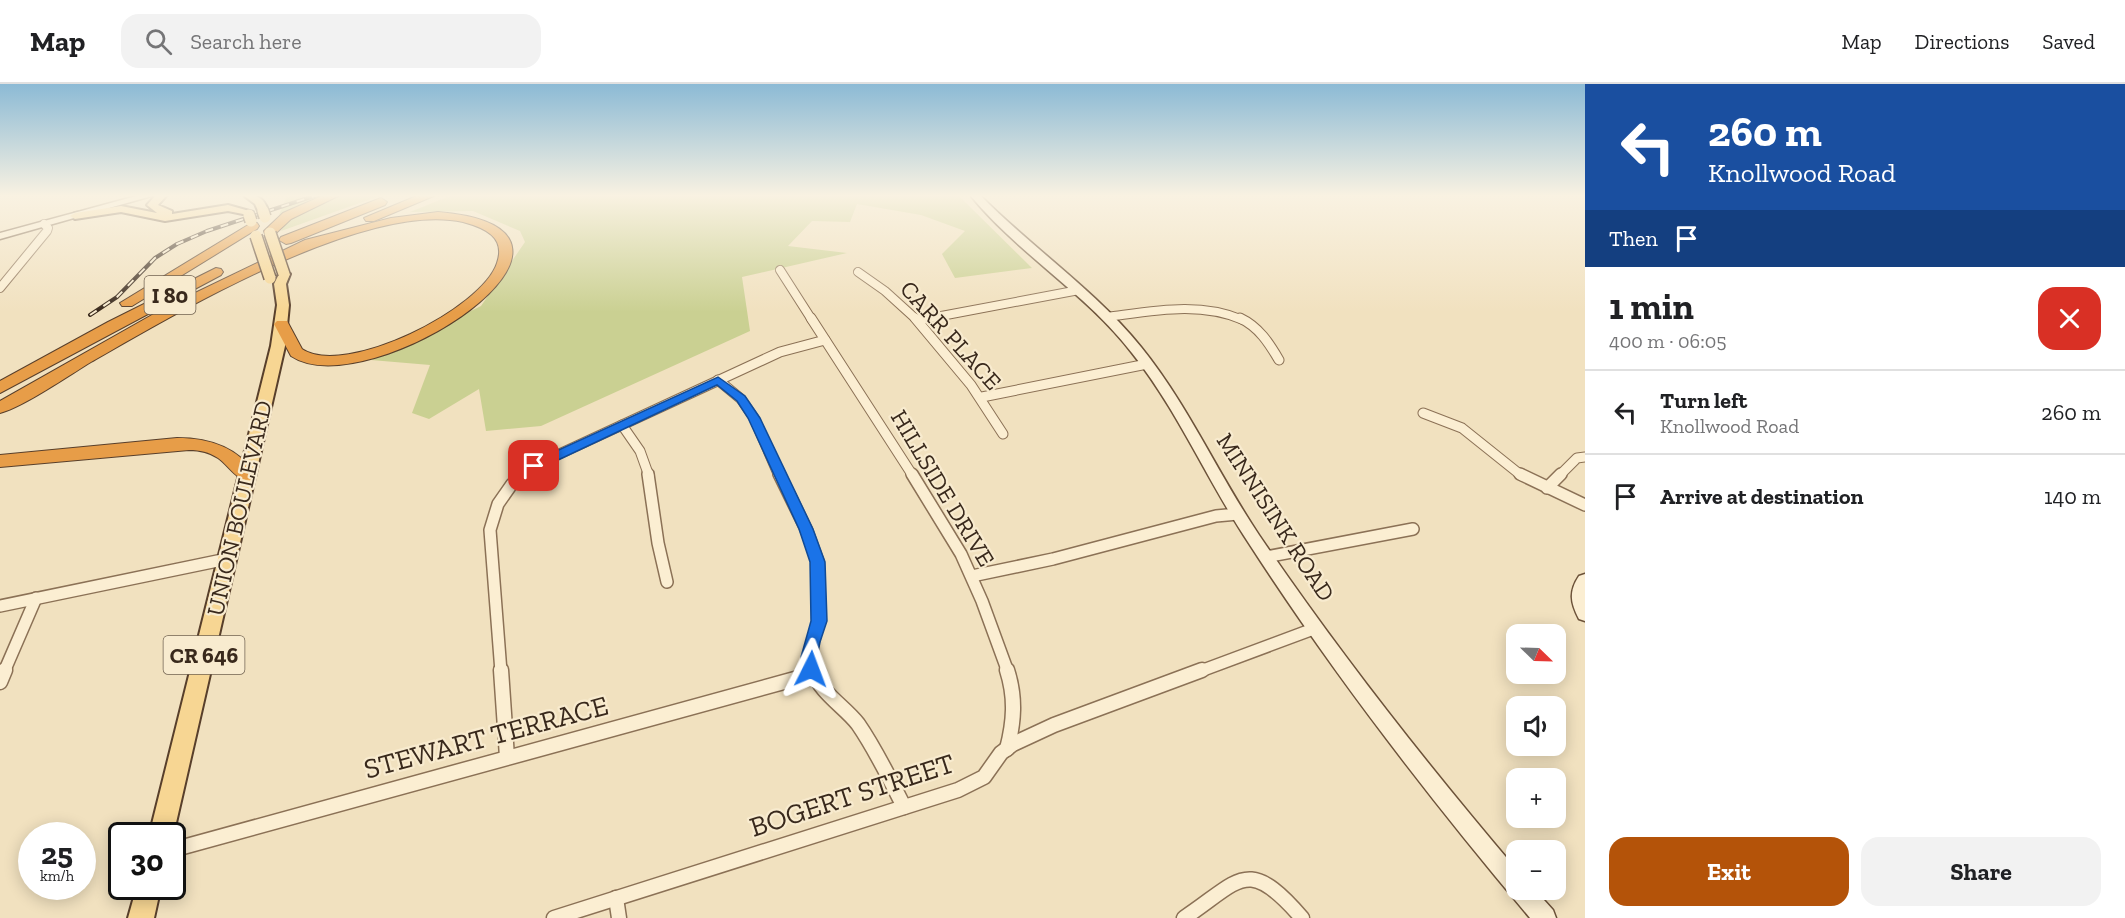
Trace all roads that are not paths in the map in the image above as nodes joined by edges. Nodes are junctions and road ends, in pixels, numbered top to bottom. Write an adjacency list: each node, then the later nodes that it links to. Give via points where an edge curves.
1 (45, 234): 14 (street)
2 (240, 234): 22 (highway)
3 (257, 234): 13 (main road, UNION BOULEVARD, bridge)
4 (270, 234): 13 (main road, UNION BOULEVARD, bridge)
5 (301, 234): 24 (highway, I 80, via 112,325)
6 (335, 234): 10 (highway, I 80)
7 (351, 234): 10 (highway)
8 (498, 234): 18 (highway, via 505,242 506,253 492,283 465,309 422,334 371,354 327,361 294,351)
9 (1016, 234): 15 (street, MINNISINK ROAD)
10 (300, 248): 26 (highway, I 80, via 171,310)
11 (780, 270): 19 (street, HILLSIDE DRIVE)
12 (858, 272): 17 (street, CARR PLACE, via 893,295)
13 (278, 279): 18 (main road, UNION BOULEVARD)
14 (0, 288)
15 (1079, 290): 16 (street, MINNISINK ROAD); 17 (street)
16 (1107, 317): 20 (street, via 1202,307 1228,312 1242,317 1264,335); 21 (street, MINNISINK ROAD)
17 (918, 320): 25 (street, CARR PLACE)
18 (282, 324): 32 (main road, UNION BOULEVARD)
19 (825, 340): 23 (street, via 780,352); 39 (street, HILLSIDE DRIVE, via 944,523)
20 (1279, 360)
21 (1147, 364): 25 (street); 35 (street, MINNISINK ROAD)
22 (0, 378)
23 (718, 380): 28 (street); 46 (street, via 741,399 754,418 818,562 819,621 809,657)
24 (0, 388)
25 (982, 397): 29 (street, CARR PLACE)
26 (0, 408)
27 (1423, 412): 33 (street, via 1462,428 1521,475)
28 (622, 425): 41 (street, via 635,439 650,476); 49 (street, via 534,466 506,490 493,510 490,530)
29 (1003, 434)
30 (1585, 457): 33 (street, via 1577,458)
31 (0, 461): 32 (highway, via 202,445 227,454)
32 (247, 475): 38 (main road, UNION BOULEVARD / CR 646)
33 (1547, 488): 34 (street)
34 (1585, 505)
35 (1238, 514): 37 (street, MINNISINK ROAD); 39 (street, via 1216,516)
36 (1413, 529): 37 (street)
37 (1266, 557): 45 (street, MINNISINK ROAD)
38 (227, 559): 42 (street); 51 (main road, UNION BOULEVARD / CR 646)
39 (972, 576): 48 (street, HILLSIDE DRIVE, via 1011,684 1013,723)
40 (1585, 580): 44 (street, via 1578,590)
41 (667, 582)
42 (36, 598): 43 (street); 47 (street)
43 (0, 606)
44 (1585, 614)
45 (1316, 628): 48 (street, BOGERT STREET, via 1054,724); 53 (street, MINNISINK ROAD, via 1435,787)
46 (813, 674): 49 (street, STEWART TERRACE); 50 (street, via 857,723)
47 (0, 682)
48 (1007, 749): 50 (street, BOGERT STREET, via 984,777 973,784)
49 (507, 757): 52 (street, STEWART TERRACE)
50 (904, 807): 54 (street, BOGERT STREET)
51 (164, 822)
52 (186, 846)
53 (1506, 873)
54 (616, 898): 58 (street, BOGERT STREET); 59 (street)
55 (146, 900): 57 (main road)
56 (1530, 900): 62 (street)
57 (141, 918)
58 (554, 918)
59 (619, 918)
60 (1184, 918): 61 (street, via 1242,879 1270,886)
61 (1302, 918)
62 (1545, 918)

